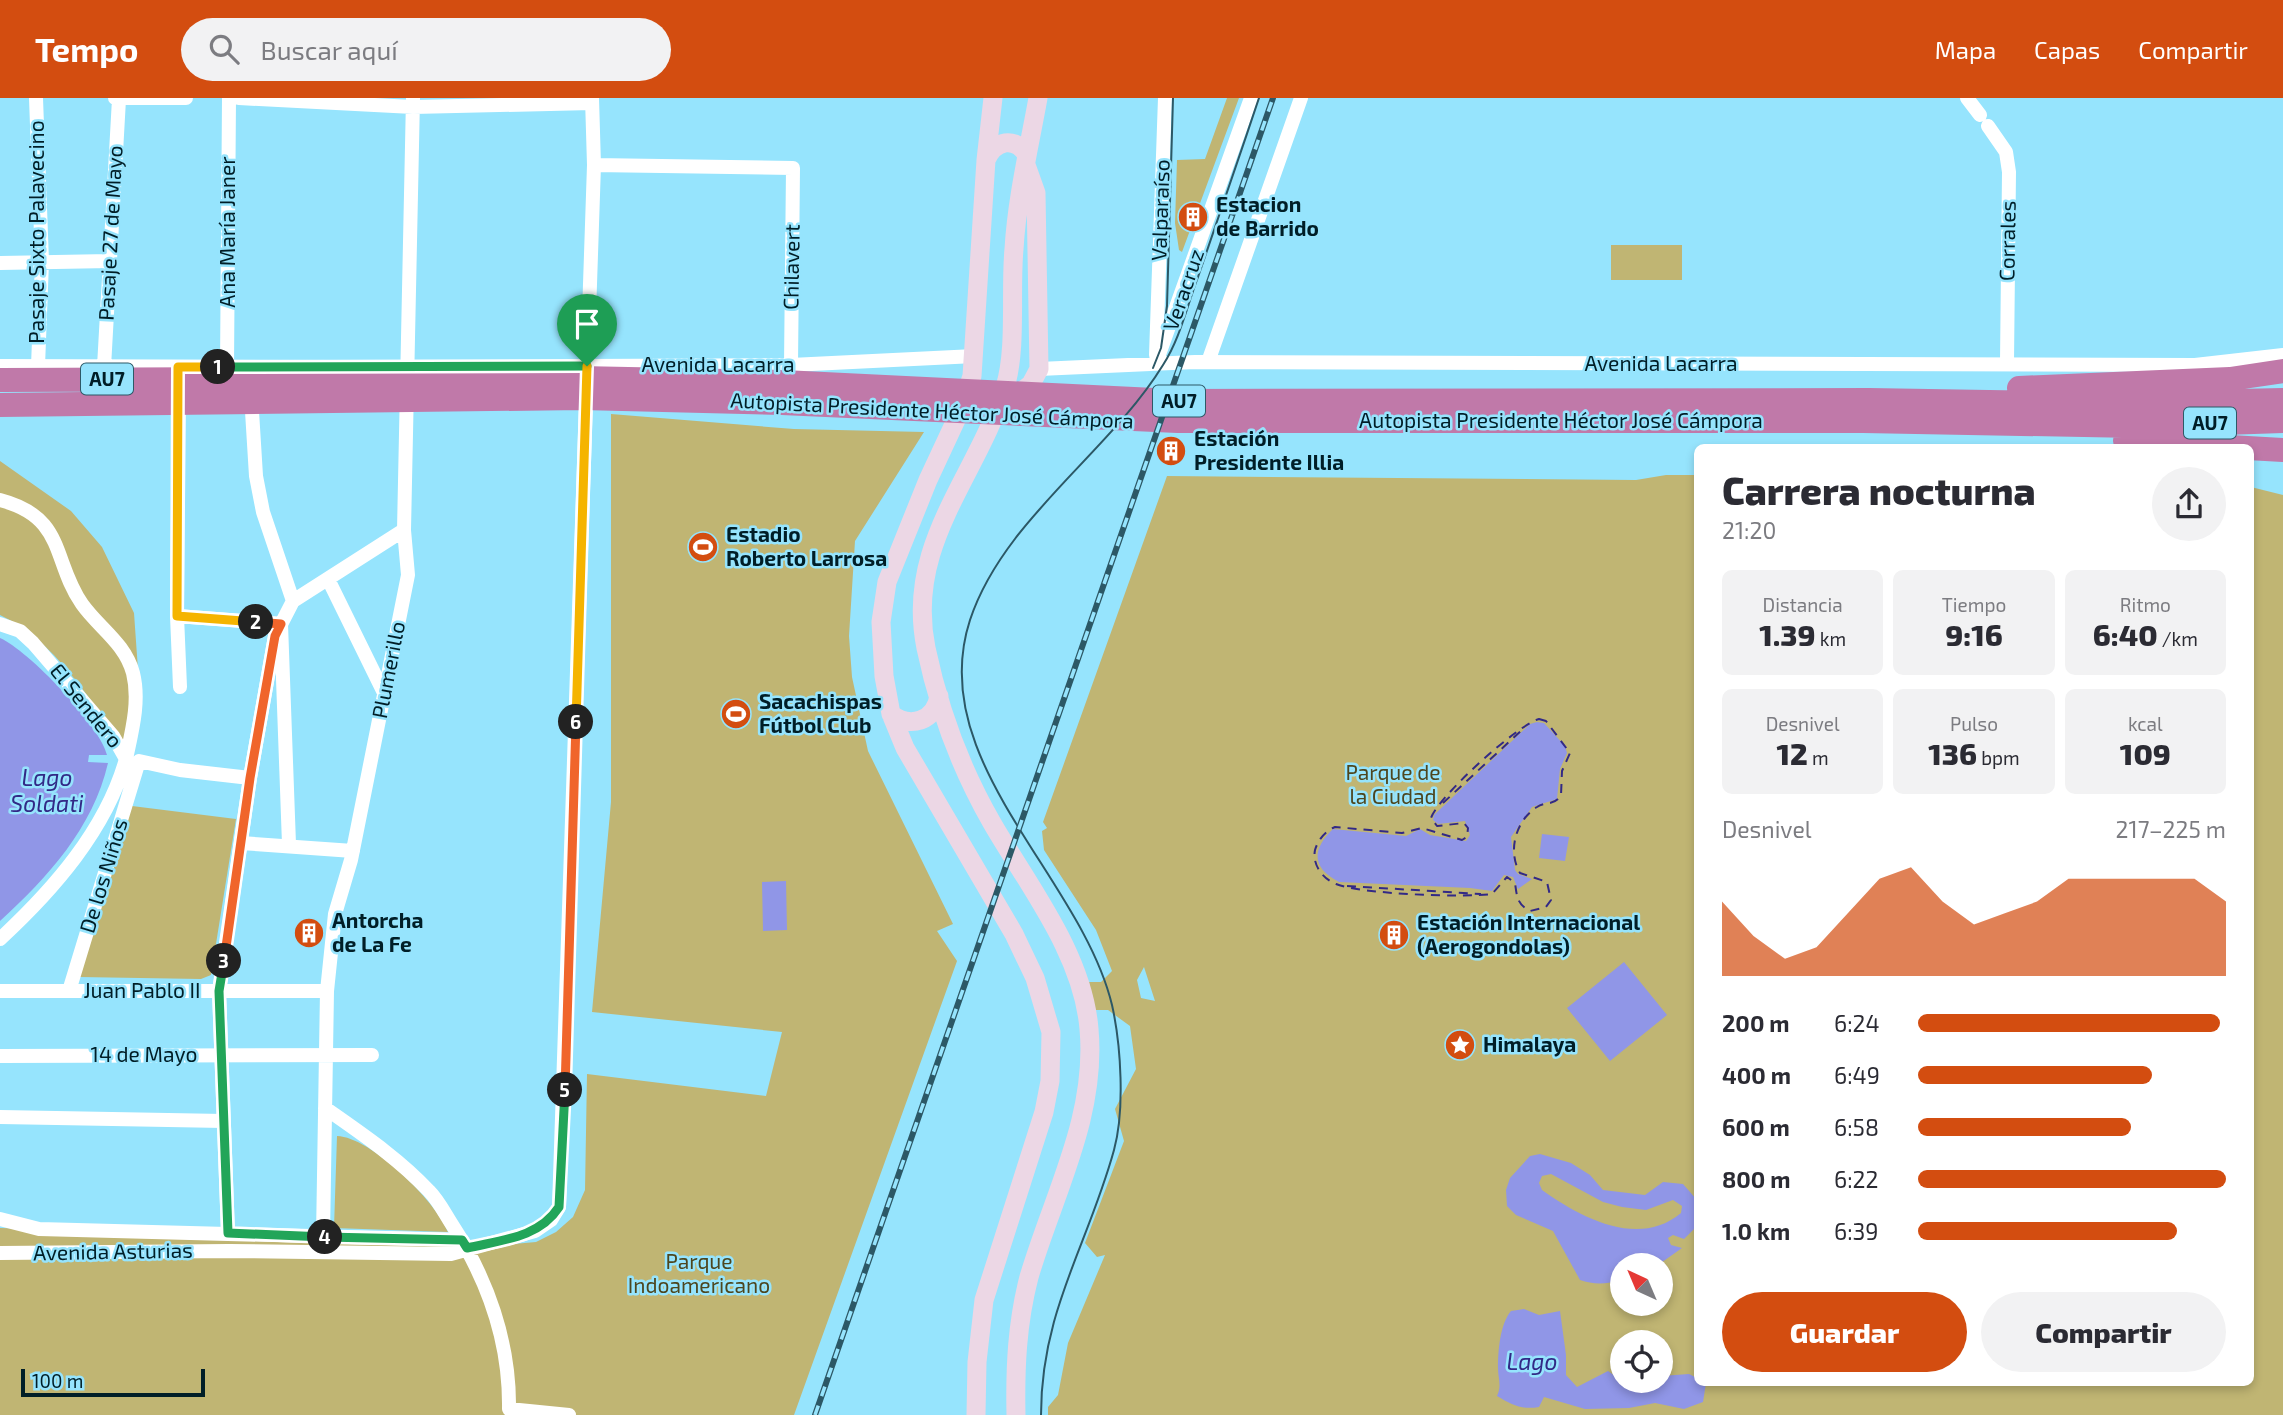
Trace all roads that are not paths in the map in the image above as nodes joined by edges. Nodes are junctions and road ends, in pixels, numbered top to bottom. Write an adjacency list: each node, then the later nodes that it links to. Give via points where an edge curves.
1 (36, 98): 18 (street, Pasaje Sixto Palavecino)
2 (117, 98): 3 (street); 17 (street, Pasaje 27 de Mayo)
3 (186, 98)
4 (229, 98): 32 (street, Ana María Janer)
5 (240, 98): 13 (street)
6 (993, 98): 14 (main road)
7 (1038, 98): 15 (main road)
8 (1165, 98): 24 (street, Valparaíso)
9 (1251, 98): 24 (street, Veracruz)
10 (1301, 98): 22 (street)
11 (1968, 98): 23 (street, Corrales, via 2006,152 2009,172)
12 (592, 100): 13 (street); 16 (street, Avenida Asturias)
13 (413, 102): 33 (street, Plumerillo)
14 (986, 160): 15 (main road, via 990,150 1009,142 1023,148); 21 (main road)
15 (1026, 160): 34 (main road, via 1037,193); 39 (main road, via 1013,252 1010,362)
16 (594, 165): 25 (street, Chilavert, via 793,168); 29 (street, Avenida Asturias)
17 (110, 261): 18 (street); 30 (street, Pasaje 27 de Mayo)
18 (42, 262): 19 (street); 27 (street, Pasaje Sixto Palavecino)
19 (0, 263)
20 (2283, 355): 23 (street, Avenida Lacarra, via 2195,365)
21 (975, 356): 25 (street, Avenida Lacarra); 55 (main road, via 962,407 906,531 883,599 881,649)
22 (1208, 362): 23 (street, Avenida Lacarra); 24 (street, Avenida Lacarra)
23 (2007, 362)
24 (1156, 363): 34 (street, Avenida Lacarra)
25 (791, 365): 29 (street, Avenida Lacarra)
26 (0, 366): 27 (street, Avenida Lacarra)
27 (38, 366): 30 (street, Avenida Lacarra)
28 (250, 366): 32 (street, Avenida Lacarra); 33 (street, Avenida Lacarra); 48 (street, via 256,476 263,512)
29 (587, 366): 33 (street, Avenida Lacarra); 76 (street, Avenida Asturias, via 562,1191 551,1220 535,1231)
30 (104, 367): 31 (street, Avenida Lacarra)
31 (178, 367): 32 (street, Avenida Lacarra); 49 (street)
32 (227, 367)
33 (407, 367): 46 (street, Plumerillo)
34 (1039, 369): 39 (main road, via 1031,384)
35 (2283, 371): 40 (highway, via 2230,379 2049,386)
36 (0, 380): 40 (highway, Autopista Presidente Héctor José Cámpora / AU7, via 593,378 783,382 1175,401)
37 (2283, 400): 40 (highway, Autopista Presidente Héctor José Cámpora / AU7)
38 (0, 405): 40 (highway, Autopista Presidente Héctor José Cámpora / AU7, via 582,398 782,402 1178,422)
39 (997, 406): 54 (main road, via 942,518 923,589 922,621)
40 (1866, 410): 41 (highway, Autopista Presidente Héctor José Cámpora / AU7, via 2136,426); 42 (highway, via 1941,432)
41 (2283, 421)
42 (2184, 444)
43 (2254, 448): 44 (highway)
44 (2283, 450)
45 (0, 500): 56 (street, via 37,519 51,535 76,594 113,636 129,663 135,695)
46 (404, 530): 47 (street); 53 (street, Plumerillo, via 408,575)
47 (328, 579): 48 (street); 53 (street)
48 (293, 601): 51 (street)
49 (177, 616): 51 (street); 52 (street)
50 (0, 624): 56 (street, El Sendero, via 33,642)
51 (281, 624): 57 (street, via 275,636); 59 (street)
52 (180, 687)
53 (385, 695): 60 (street, Plumerillo)
54 (939, 696): 55 (main road, via 936,708 923,720 906,722); 80 (main road, via 958,754 991,822 1075,971 1084,1000 1090,1055 1078,1134 1024,1300 1016,1352)
55 (891, 714): 79 (main road, via 905,748 1014,934 1045,1004 1051,1032 1051,1069 1041,1121 984,1300 976,1362)
56 (132, 760): 57 (street); 61 (street, El Sendero, via 90,838 53,885); 63 (street, De los Niños)
57 (250, 778): 58 (street)
58 (241, 843): 59 (street); 64 (street)
59 (289, 844): 60 (street)
60 (353, 851): 65 (street, Plumerillo, via 335,914)
61 (0, 939)
62 (0, 991): 63 (street, Juan Pablo II)
63 (69, 991): 64 (street, Juan Pablo II)
64 (219, 991): 65 (street, Juan Pablo II); 66 (street)
65 (327, 991): 67 (street, Plumerillo)
66 (221, 1055): 67 (street, 14 de Mayo); 69 (street, 14 de Mayo); 72 (street)
67 (326, 1055): 68 (street, 14 de Mayo); 70 (street, Plumerillo)
68 (372, 1055)
69 (0, 1056)
70 (325, 1108): 75 (street, Plumerillo); 76 (street, via 384,1149 431,1193)
71 (0, 1117): 72 (street)
72 (223, 1121): 74 (street)
73 (0, 1219): 74 (street, Avenida Asturias, via 39,1229)
74 (228, 1233): 75 (street, Avenida Asturias)
75 (323, 1237): 76 (street, Avenida Asturias)
76 (465, 1244): 77 (street, Avenida Asturias, via 451,1254); 78 (street, via 500,1333 509,1377 509,1409)
77 (0, 1253)
78 (569, 1415)
79 (976, 1415)
80 (1016, 1415)

